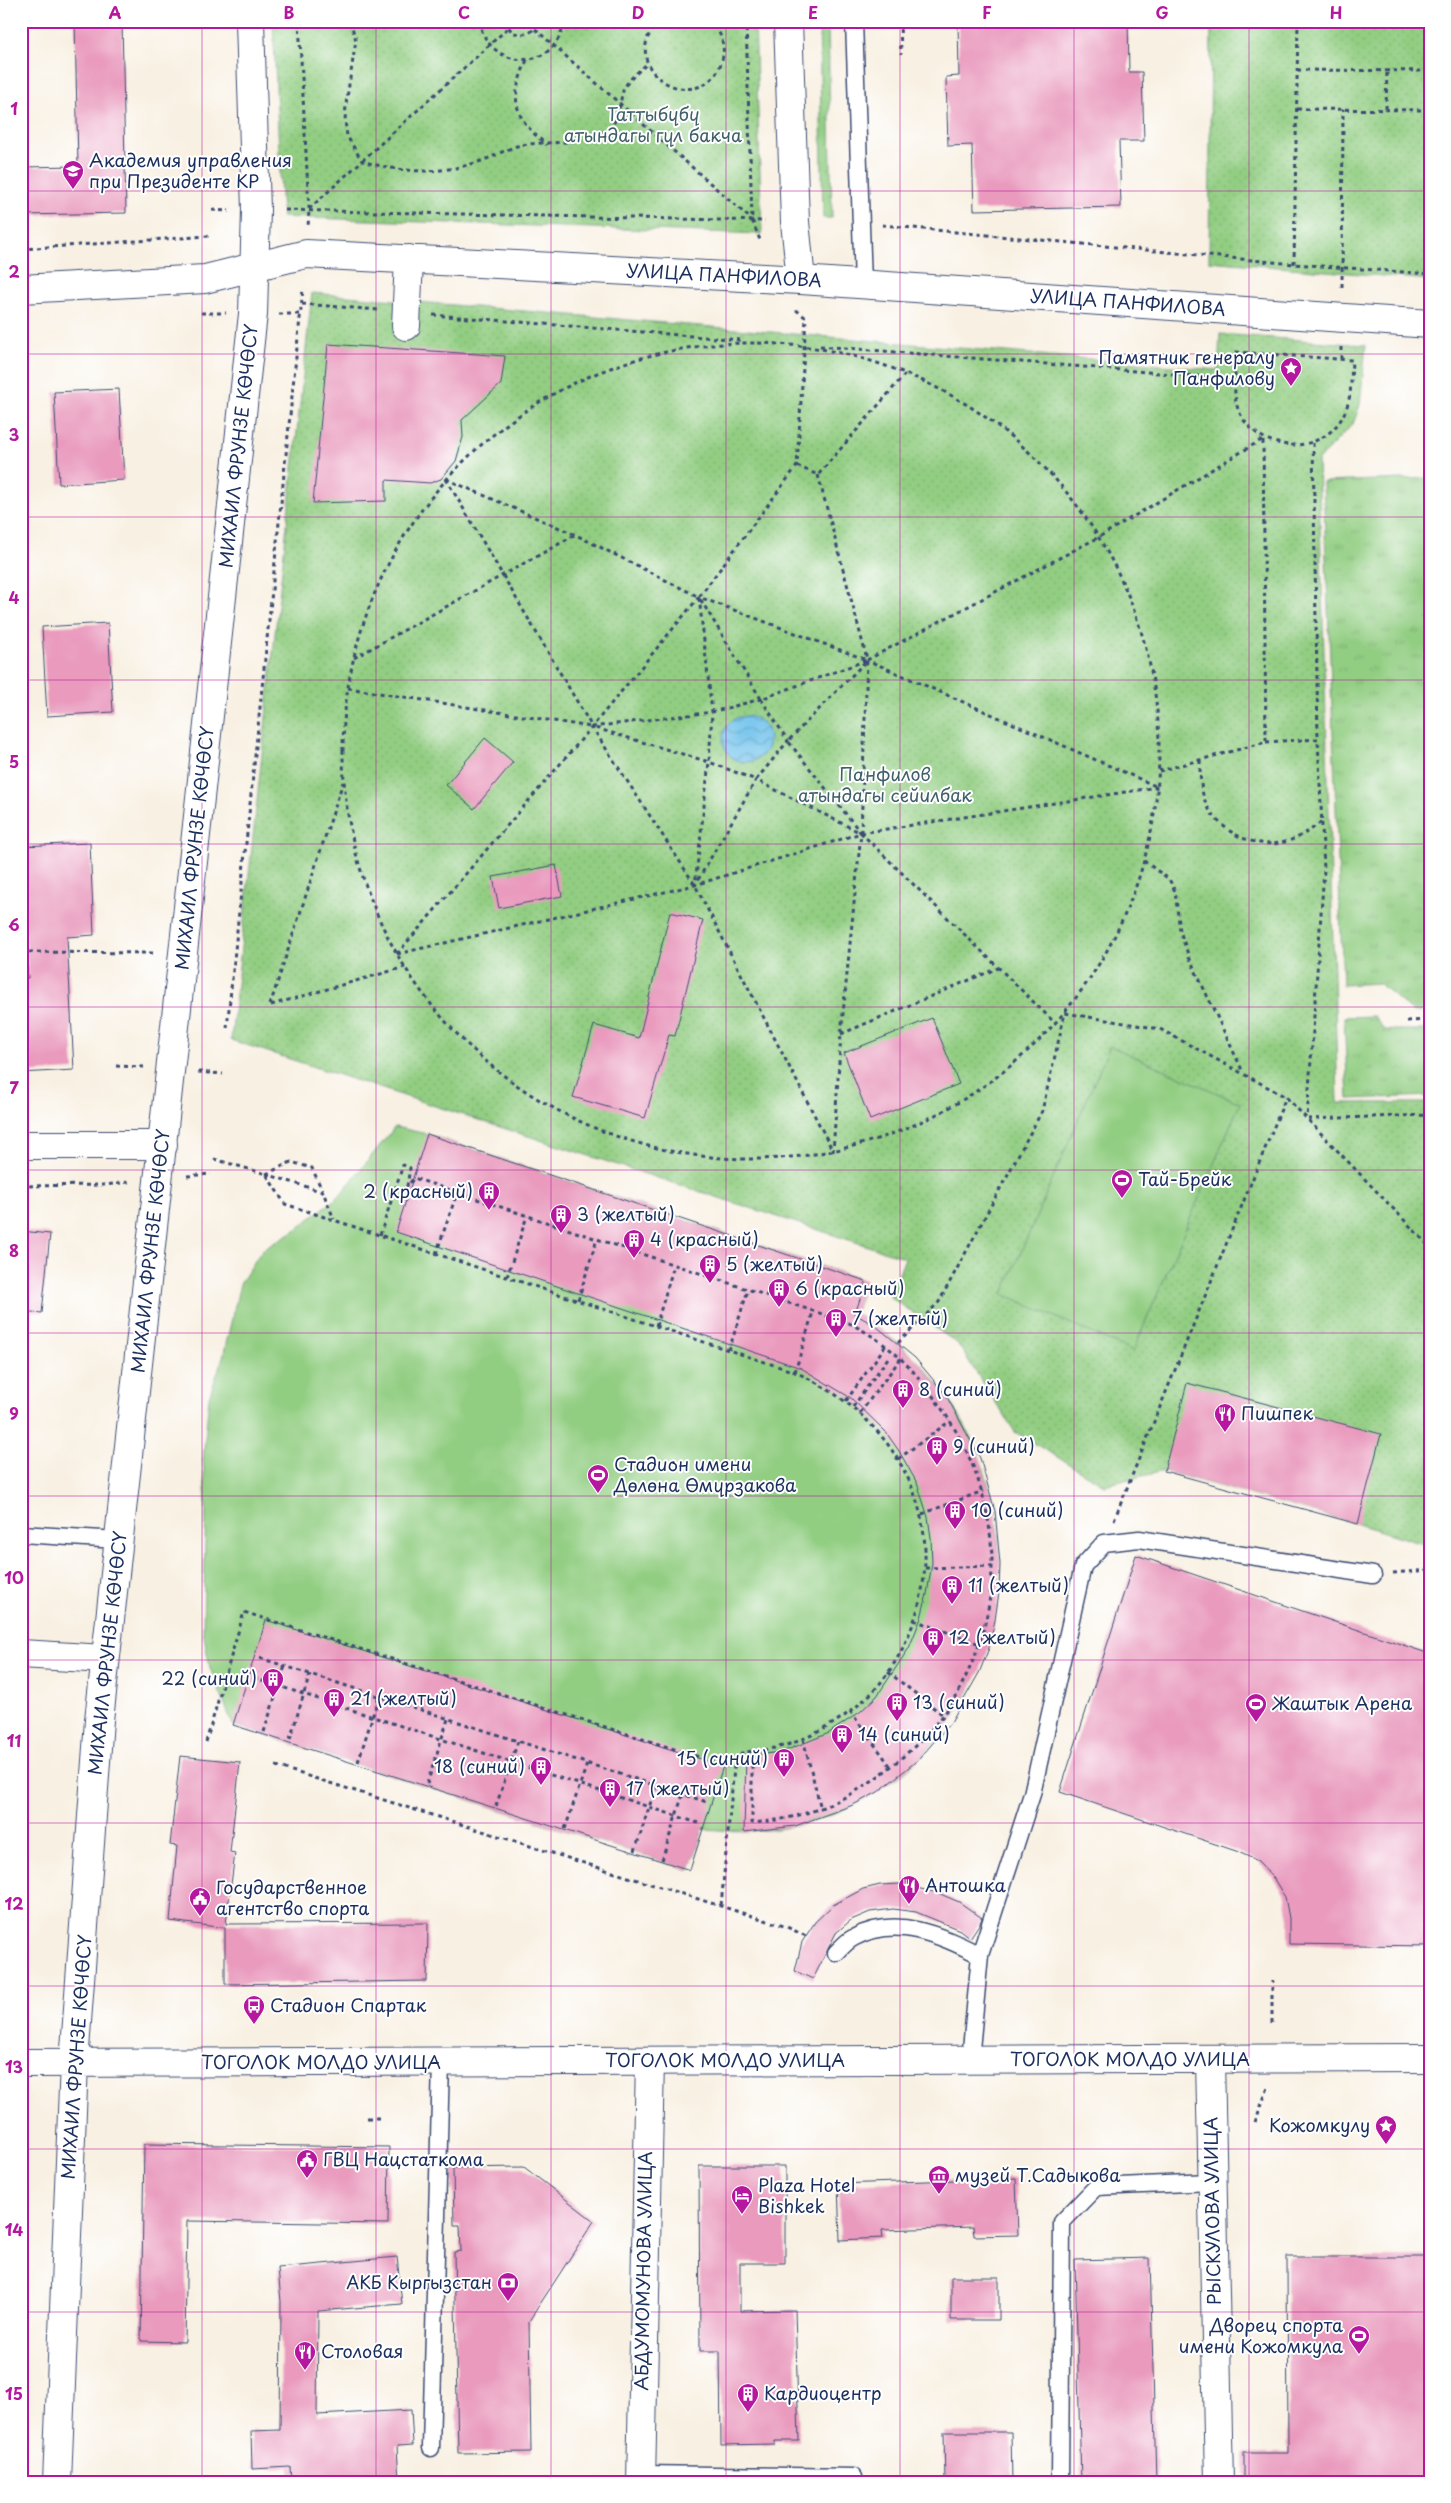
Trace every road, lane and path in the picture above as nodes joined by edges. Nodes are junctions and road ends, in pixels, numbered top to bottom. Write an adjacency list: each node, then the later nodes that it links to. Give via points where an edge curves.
1 (250, 21): 45 (main road, МИХАИЛ ФРУНЗЕ КӨЧӨСҮ, via 256,210)
2 (299, 21): 32 (path)
3 (350, 21): 31 (path, via 356,40 345,122 347,136)
4 (479, 21): 17 (path)
5 (504, 21): 15 (path)
6 (539, 21): 16 (path)
7 (564, 21): 18 (path, via 563,32)
8 (658, 21): 21 (path, via 647,40)
9 (711, 21): 21 (path, via 719,32 723,54 720,66 705,83 683,90 672,87 661,82)
10 (746, 21): 36 (path)
11 (788, 21): 52 (main road, via 795,222)
12 (854, 21): 48 (lane)
13 (900, 21): 19 (path)
14 (1298, 21): 22 (path)
15 (508, 28): 16 (path, via 518,35); 17 (path)
16 (535, 29): 18 (path)
17 (490, 45): 20 (path, via 506,57); 31 (path)
18 (554, 46): 20 (path); 25 (path)
19 (901, 54)
20 (527, 60): 30 (path, via 516,88 518,113)
21 (648, 63): 25 (path, via 624,88)
22 (1297, 70): 23 (path); 26 (path)
23 (1387, 70): 24 (path); 28 (path)
24 (1430, 71)
25 (621, 104): 30 (path, via 610,127 593,137); 36 (path)
26 (1297, 109): 27 (path); 44 (path)
27 (1343, 109): 28 (path); 46 (path)
28 (1386, 109): 29 (path)
29 (1430, 110)
30 (547, 144): 31 (path, via 518,146 480,162 437,172 412,172)
31 (362, 161): 32 (path)
32 (309, 209): 35 (path); 36 (path); 39 (path)
33 (212, 210): 34 (path)
34 (230, 210)
35 (285, 210)
36 (752, 220): 37 (path); 41 (path)
37 (765, 222)
38 (877, 225): 44 (path)
39 (308, 229)
40 (209, 236): 42 (path)
41 (760, 240)
42 (21, 249)
43 (409, 259): 45 (main road, УЛИЦА ПАНФИЛОВА, via 306,254); 52 (main road, УЛИЦА ПАНФИЛОВА); 58 (main road)
44 (1294, 264): 46 (path)
45 (254, 266): 50 (main road, УЛИЦА ПАНФИЛОВА, via 204,279); 93 (main road, МИХАИЛ ФРУНЗЕ КӨЧӨСҮ, via 254,314)
46 (1342, 268): 47 (path); 49 (path)
47 (1430, 274)
48 (863, 284): 52 (main road, УЛИЦА ПАНФИЛОВА); 59 (main road, УЛИЦА ПАНФИЛОВА)
49 (1342, 287)
50 (21, 289)
51 (303, 289): 53 (path)
52 (794, 291): 61 (path, via 806,318)
53 (302, 304): 57 (path); 58 (path)
54 (201, 313): 55 (path)
55 (234, 313)
56 (278, 314): 57 (path)
57 (301, 314): 101 (path)
58 (407, 319): 60 (path)
59 (1430, 324)
60 (754, 341): 61 (path); 68 (path, via 704,344 655,353 608,367 520,413 481,444)
61 (803, 344): 62 (path, via 856,355); 63 (path); 66 (path)
62 (907, 372): 67 (path); 70 (path, via 953,395 1016,439 1075,502)
63 (1235, 379): 64 (path, via 1238,408 1247,425); 65 (path, via 1236,352 1352,360 1346,410 1331,432)
64 (1263, 439): 65 (path, via 1288,447); 70 (path); 81 (path)
65 (1313, 443): 79 (path)
66 (797, 466): 67 (path); 72 (path)
67 (818, 475): 74 (path)
68 (446, 479): 69 (path); 71 (path); 73 (path, via 415,519 389,563 368,610)
69 (576, 535): 71 (path); 72 (path)
70 (1099, 537): 74 (path); 84 (path, via 1119,572 1146,649 1156,698)
71 (505, 575): 73 (path); 78 (path)
72 (699, 597): 74 (path); 76 (path); 77 (path); 78 (path)
73 (354, 658): 75 (path)
74 (868, 660): 76 (path); 80 (path); 87 (path); 89 (path)
75 (348, 688): 78 (path); 85 (path, via 343,734)
76 (761, 699): 77 (path); 80 (path)
77 (712, 712): 78 (path); 83 (path)
78 (592, 727): 83 (path); 91 (path); 94 (path)
79 (1318, 739): 81 (path); 88 (path)
80 (788, 741): 86 (path); 89 (path)
81 (1266, 742): 82 (path)
82 (1200, 760): 84 (path); 88 (path, via 1204,799 1214,817 1229,831 1247,840 1266,844 1286,842 1305,835)
83 (709, 762): 86 (path); 91 (path)
84 (1159, 771): 87 (path)
85 (344, 780): 94 (path, via 361,870 376,913); 95 (path, via 270,1005)
86 (756, 780): 89 (path); 91 (path)
87 (1158, 787): 89 (path); 90 (path)
88 (1322, 822): 110 (path, via 1324,870)
89 (861, 832): 91 (path); 96 (path); 102 (path)
90 (1144, 861): 97 (path, via 1125,915 1099,966); 106 (path, via 1169,879 1189,957)
91 (695, 885): 94 (path); 113 (path)
92 (21, 952): 93 (path)
93 (184, 953): 112 (main road, МИХАИЛ ФРУНЗЕ КӨЧӨСҮ)
94 (397, 954): 95 (path)
95 (405, 967): 113 (path, via 434,1008 467,1044 505,1077 590,1127 685,1155 735,1160 784,1159)
96 (998, 968): 100 (path); 102 (path)
97 (1065, 1013): 100 (path); 106 (path, via 1160,1028); 134 (path, via 1042,1111 939,1302)
98 (1430, 1020): 99 (path)
99 (1406, 1021)
100 (1056, 1024): 113 (path, via 977,1092 932,1118 884,1138)
101 (227, 1028)
102 (841, 1034): 113 (path)
103 (116, 1066): 104 (path)
104 (148, 1068)
105 (198, 1072): 107 (path)
106 (1243, 1073): 108 (path)
107 (223, 1074)
108 (1286, 1096): 110 (path); 149 (path)
109 (1430, 1115): 110 (path)
110 (1307, 1119): 126 (path)
111 (21, 1145): 112 (main road)
112 (163, 1145): 148 (main road, МИХАИЛ ФРУНЗЕ КӨЧӨСҮ)
113 (833, 1152)
114 (214, 1159): 116 (path)
115 (211, 1174): 117 (path)
116 (266, 1174): 120 (path); 120 (path, via 291,1162 312,1168); 123 (path, via 285,1204)
117 (181, 1176)
118 (129, 1182): 119 (path)
119 (21, 1186)
120 (323, 1192): 123 (path)
121 (457, 1193): 122 (path); 124 (path, via 414,1178 408,1186 410,1168 403,1166); 127 (path)
122 (527, 1216): 125 (path); 129 (path)
123 (334, 1220): 124 (path)
124 (380, 1235): 127 (path)
125 (597, 1239): 128 (path); 131 (path)
126 (1430, 1247)
127 (436, 1254): 129 (path)
128 (674, 1265): 130 (path); 133 (path)
129 (507, 1277): 131 (path)
130 (748, 1290): 132 (path); 136 (path)
131 (578, 1300): 133 (path)
132 (813, 1312): 135 (path, via 849,1323); 139 (path)
133 (656, 1326): 136 (path)
134 (898, 1343)
135 (886, 1345): 138 (path); 140 (path)
136 (729, 1350): 139 (path)
137 (888, 1358): 141 (path)
138 (901, 1358): 142 (path); 143 (path, via 927,1386)
139 (795, 1372): 140 (path)
140 (846, 1402): 141 (path)
141 (853, 1407): 142 (path)
142 (860, 1413): 144 (path, via 875,1427)
143 (950, 1421): 144 (path); 145 (path)
144 (898, 1459): 146 (path)
145 (983, 1491): 146 (path); 150 (path)
146 (922, 1514): 151 (path)
147 (21, 1534): 148 (lane)
148 (118, 1540): 158 (main road, МИХАИЛ ФРУНЗЕ КӨЧӨСҮ)
149 (1104, 1543): 153 (lane, via 1139,1539); 199 (lane, via 1083,1566 1032,1794)
150 (992, 1566): 151 (path); 155 (path, via 987,1618)
151 (926, 1568): 154 (path)
152 (1430, 1570): 153 (path)
153 (1373, 1576)
154 (914, 1620): 155 (path); 160 (path)
155 (980, 1644): 167 (path, via 953,1703)
156 (21, 1654): 158 (main road)
157 (260, 1658): 159 (path)
158 (105, 1659): 208 (main road, МИХАИЛ ФРУНЗЕ КӨЧӨСҮ)
159 (285, 1666): 161 (path); 163 (path)
160 (888, 1672): 166 (path, via 866,1699); 167 (path)
161 (310, 1674): 164 (path); 165 (path)
162 (254, 1678): 163 (path)
163 (279, 1686): 164 (path); 170 (path)
164 (304, 1694): 168 (path); 171 (path)
165 (379, 1696): 168 (path); 169 (path)
166 (850, 1711): 173 (path); 181 (path)
167 (943, 1715): 181 (path, via 928,1734)
168 (373, 1716): 172 (path); 177 (path)
169 (448, 1719): 172 (path); 174 (path)
170 (264, 1732)
171 (290, 1738)
172 (442, 1739): 178 (path); 183 (path)
173 (802, 1739): 176 (path, via 769,1750); 190 (path)
174 (518, 1741): 178 (path); 179 (path)
175 (206, 1742): 182 (path, via 244,1612)
176 (752, 1751): 182 (path, via 742,1754); 190 (path, via 752,1823)
177 (358, 1762)
178 (511, 1762): 184 (path); 188 (path)
179 (587, 1764): 184 (path); 185 (path)
180 (276, 1766): 196 (path)
181 (891, 1767): 190 (path, via 871,1783)
182 (734, 1768): 196 (path)
183 (428, 1784)
184 (580, 1784): 189 (path); 193 (path)
185 (656, 1786): 186 (path); 189 (path)
186 (683, 1794): 187 (path); 191 (path)
187 (707, 1802)
188 (496, 1806)
189 (649, 1807): 191 (path); 194 (path)
190 (821, 1809)
191 (676, 1816): 192 (path); 195 (path)
192 (698, 1823)
193 (565, 1829)
194 (635, 1851)
195 (662, 1860)
196 (721, 1906): 197 (path)
197 (806, 1936)
198 (836, 1953): 199 (lane, via 853,1938 880,1929 907,1928 935,1933)
199 (980, 1955): 204 (lane)
200 (1272, 1981): 201 (path)
201 (1272, 2023)
202 (1430, 2058): 203 (main road, ТОГОЛОК МОЛДО УЛИЦА)
203 (1210, 2059): 204 (main road, ТОГОЛОК МОЛДО УЛИЦА); 213 (main road, РЫСКУЛОВА УЛИЦА)
204 (970, 2060): 205 (main road, ТОГОЛОК МОЛДО УЛИЦА)
205 (650, 2061): 206 (main road, ТОГОЛОК МОЛДО УЛИЦА); 216 (main road, АБДУМОМУНОВА УЛИЦА)
206 (441, 2062): 208 (main road, ТОГОЛОК МОЛДО УЛИЦА); 214 (lane)
207 (21, 2063): 208 (main road, ТОГОЛОК МОЛДО УЛИЦА)
208 (74, 2064): 217 (main road, МИХАИЛ ФРУНЗЕ КӨЧӨСҮ)
209 (1272, 2079): 212 (path)
210 (367, 2118): 211 (path)
211 (383, 2118)
212 (1255, 2122)
213 (1211, 2182): 218 (lane, via 1096,2188 1062,2222); 219 (main road, РЫСКУЛОВА УЛИЦА)
214 (430, 2448)
215 (854, 2477): 216 (lane)
216 (641, 2478)
217 (57, 2482)
218 (1060, 2482)
219 (1219, 2482)

